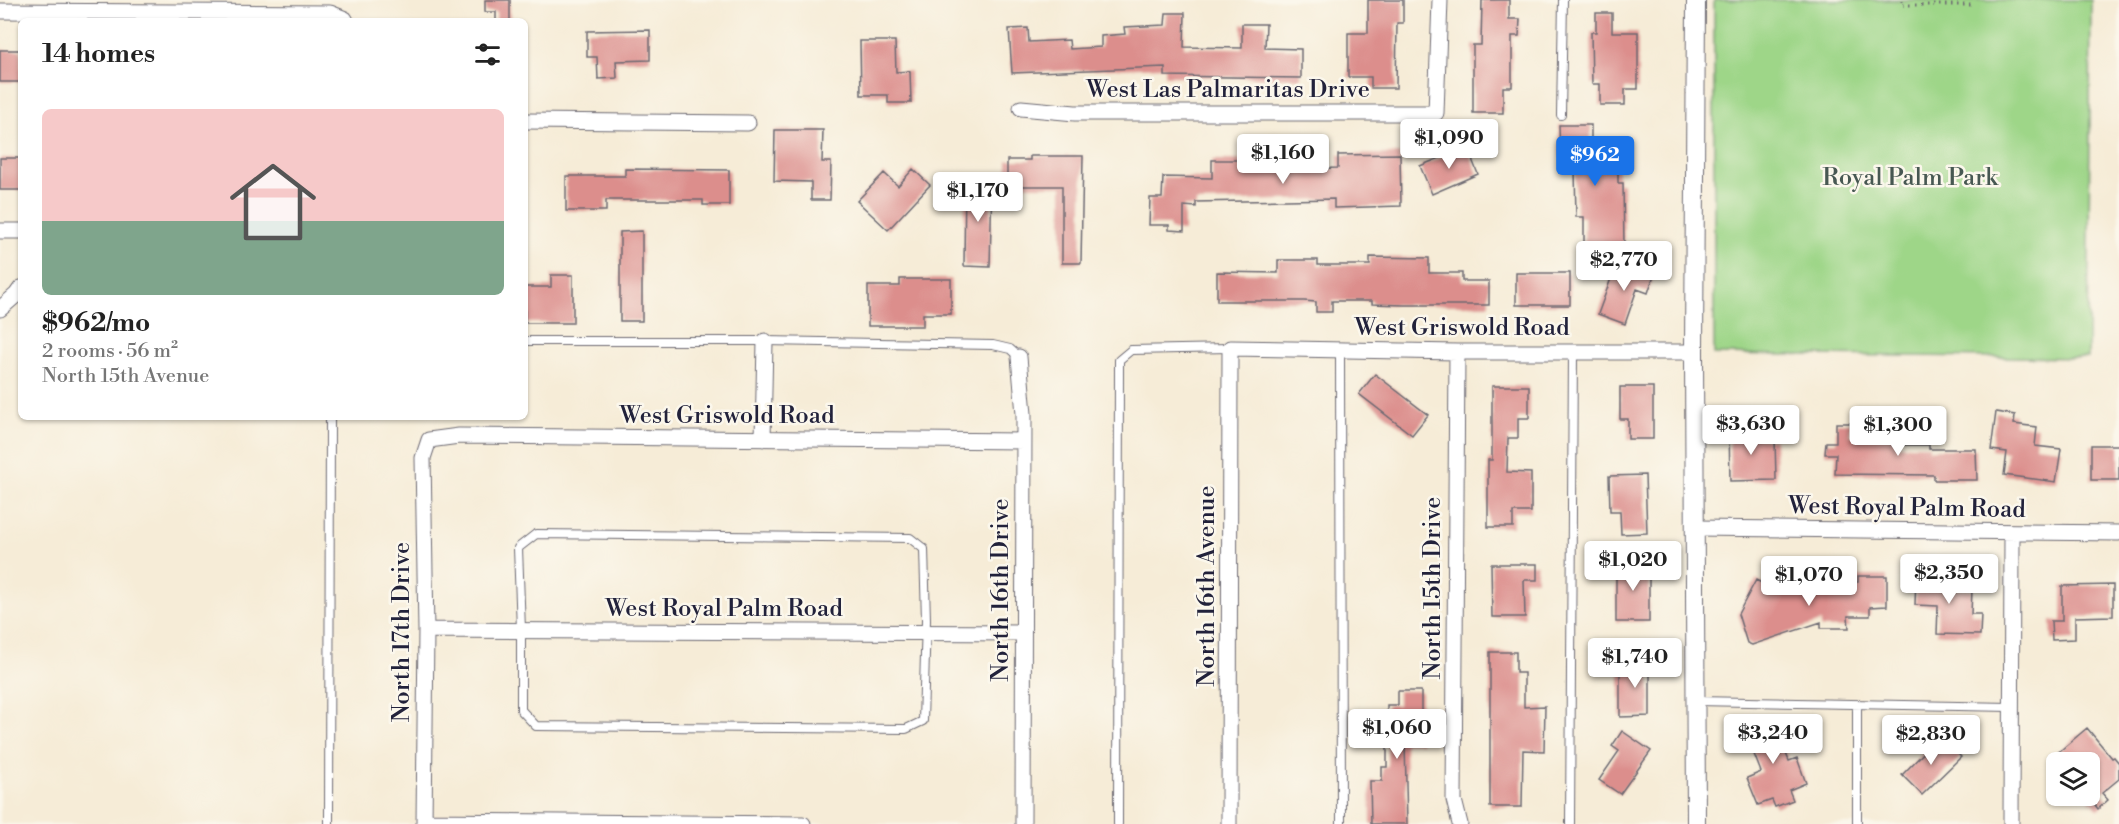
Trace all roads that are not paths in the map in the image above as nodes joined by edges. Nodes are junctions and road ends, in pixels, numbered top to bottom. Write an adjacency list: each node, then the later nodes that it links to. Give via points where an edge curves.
1 (1440, 0): 6 (street, West Las Palmaritas Drive, via 1436,113 1099,113)
2 (1563, 0): 7 (lane)
3 (1696, 0): 20 (street)
4 (0, 10): 5 (street, via 330,13)
5 (341, 18)
6 (1021, 108)
7 (1561, 115)
8 (528, 121): 9 (street)
9 (748, 123)
10 (0, 231): 11 (street)
11 (18, 231)
12 (18, 292): 13 (street)
13 (0, 309)
14 (528, 341): 15 (lane)
15 (765, 342): 21 (lane, via 993,345); 23 (street)
16 (1230, 348): 17 (street, West Griswold Road); 40 (lane, via 1131,350 1119,360); 41 (street, North 16th Avenue)
17 (1340, 351): 19 (street, West Griswold Road); 42 (lane)
18 (1573, 351): 19 (street, West Griswold Road); 20 (street, West Griswold Road); 44 (lane)
19 (1457, 352): 43 (street, North 15th Drive, via 1454,800)
20 (1694, 352): 26 (street)
21 (1020, 357): 25 (street, North 16th Drive)
22 (330, 420): 37 (lane)
23 (763, 439): 24 (street, West Griswold Road, via 459,436); 25 (street, West Griswold Road)
24 (429, 440): 29 (street, North 17th Drive, via 423,458)
25 (1024, 441): 32 (street, North 16th Drive)
26 (1695, 528): 27 (street, West Royal Palm Road); 33 (street)
27 (2012, 532): 28 (street, West Royal Palm Road); 35 (street)
28 (2119, 533)
29 (426, 630): 30 (street, West Royal Palm Road); 36 (street, North 17th Drive)
30 (521, 630): 31 (street, West Royal Palm Road); 31 (lane, via 518,548 536,534 910,538 924,549); 31 (lane, via 521,710 536,726 906,729 923,721)
31 (926, 632): 32 (street, West Royal Palm Road)
32 (1023, 633): 39 (street, North 16th Drive)
33 (1696, 701): 34 (lane); 45 (street)
34 (1857, 705): 35 (lane); 46 (lane)
35 (2011, 707): 47 (street)
36 (424, 823): 38 (street)
37 (329, 824)
38 (803, 824)
39 (1023, 824)
40 (1118, 824)
41 (1229, 824)
42 (1341, 824)
43 (1460, 824)
44 (1570, 824)
45 (1696, 824)
46 (1857, 824)
47 (2011, 824)

